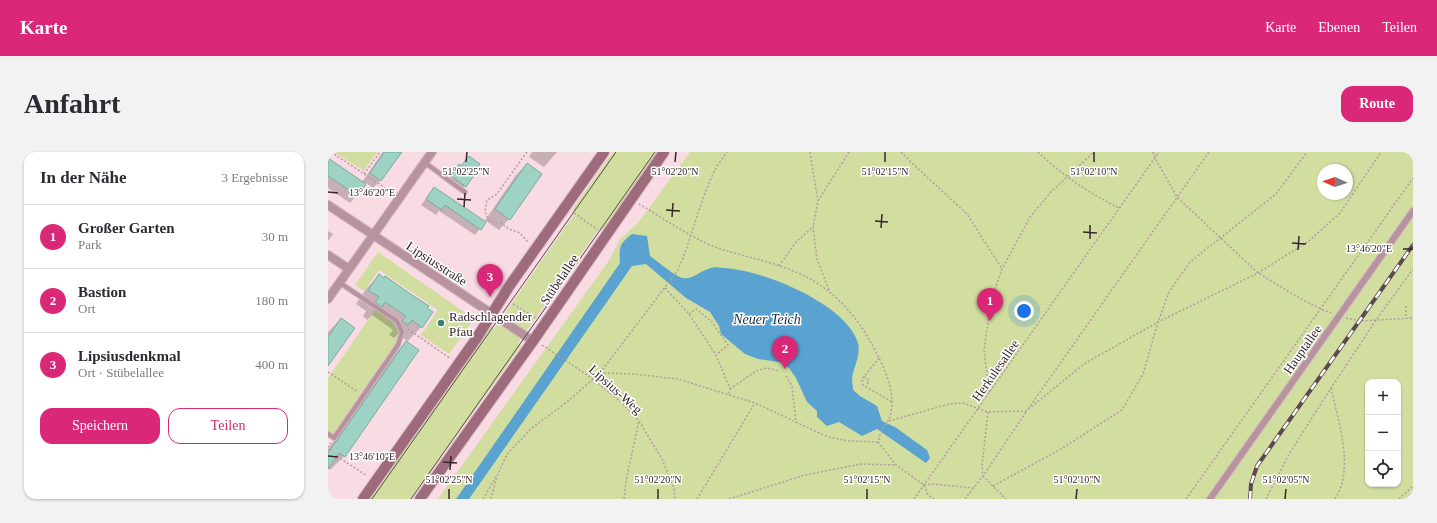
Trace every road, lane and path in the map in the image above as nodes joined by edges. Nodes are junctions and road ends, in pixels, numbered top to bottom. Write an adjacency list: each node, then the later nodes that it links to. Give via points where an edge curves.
1 (331, 152): 20 (path)
2 (380, 152): 20 (path)
3 (432, 152): 19 (street)
4 (526, 152): 37 (path, via 498,194 487,200 485,211 490,221 501,223 520,233)
5 (604, 152): 51 (main road)
6 (664, 152): 60 (main road, Stübelallee)
7 (727, 152): 35 (path, via 715,171)
8 (810, 152): 26 (path)
9 (849, 152): 26 (path)
10 (901, 152): 40 (path, via 967,214)
11 (1038, 152): 21 (path)
12 (1094, 152): 21 (path)
13 (1154, 152): 18 (path)
14 (1159, 152): 18 (path, Herkulesallee)
15 (1209, 152): 25 (path)
16 (1307, 152): 36 (path, via 1276,194)
17 (1381, 152): 43 (path, via 1340,213 1309,242)
18 (1155, 158): 25 (path); 29 (path, Herkulesallee)
19 (424, 162): 23 (lane); 24 (street)
20 (364, 174): 24 (path)
21 (1067, 177): 29 (path, via 1093,195); 40 (path, via 1030,217)
22 (1413, 178): 50 (path)
23 (466, 192)
24 (400, 197): 34 (street)
25 (1177, 198): 36 (path); 79 (path)
26 (818, 201): 32 (path)
27 (639, 204): 35 (path)
28 (328, 205): 34 (street, Lipsiusstraße)
29 (1119, 208): 73 (path, Herkulesallee)
30 (1413, 211): 53 (street, Hauptallee)
31 (574, 214): 33 (path)
32 (813, 227): 39 (path, via 796,242); 46 (path, via 817,259)
33 (598, 230)
34 (373, 235): 42 (street); 51 (street, Lipsiusstraße)
35 (690, 235): 39 (path, via 712,245); 45 (path, via 678,270)
36 (1221, 238): 43 (path); 59 (path, via 1190,262 1169,292)
37 (531, 245)
38 (328, 255): 42 (street)
39 (779, 266): 46 (path, via 796,272)
40 (1002, 269): 73 (path, via 992,301 984,350)
41 (1413, 269): 57 (path)
42 (349, 270): 44 (street)
43 (1258, 273): 50 (path); 59 (path)
44 (340, 283): 47 (street); 58 (lane)
45 (665, 287): 52 (path); 66 (path)
46 (830, 291): 62 (path, via 852,313 866,332)
47 (328, 299)
48 (512, 304): 54 (path)
49 (1406, 306): 56 (path)
50 (1321, 309): 53 (path); 107 (path)
51 (492, 313): 60 (street, Lipsiusstraße); 95 (main road)
52 (689, 314): 61 (path); 61 (path, via 696,309 712,322 728,345)
53 (1339, 316): 57 (path, via 1359,321); 108 (street, Hauptallee)
54 (536, 318)
55 (1413, 318): 56 (path)
56 (1406, 319): 57 (path)
57 (1376, 320): 71 (path)
58 (396, 321): 63 (path); 74 (lane, via 402,332 398,345)
59 (1158, 322): 79 (path, via 1084,364); 92 (path, via 1143,374 1122,410 1062,449)
60 (536, 342): 69 (path, Lipsius-Weg); 96 (main road, Stübelallee)
61 (716, 355): 72 (path)
62 (879, 358): 68 (path); 76 (path, via 891,388)
63 (451, 359)
64 (779, 371): 72 (path, via 767,368 756,371)
65 (328, 372): 74 (path)
66 (600, 373): 69 (path); 75 (path, via 678,379)
67 (786, 376): 83 (path, via 792,386)
68 (864, 377): 70 (path, via 862,383); 70 (path, via 869,381)
69 (593, 379): 81 (path, Lipsius-Weg); 89 (path, via 532,428 507,454)
70 (866, 387): 76 (path)
71 (1331, 388): 109 (path, via 1289,454); 110 (path, via 1345,453 1345,472)
72 (730, 389): 75 (path)
73 (989, 393): 78 (path, Herkulesallee)
74 (363, 395): 84 (lane, via 334,438)
75 (729, 395): 77 (path)
76 (892, 402): 82 (path)
77 (755, 403): 83 (path); 101 (path)
78 (979, 408): 80 (path); 82 (path, via 963,403 949,404); 91 (path, Herkulesallee)
79 (1026, 411): 80 (path); 90 (path)
80 (988, 412): 90 (path)
81 (639, 421): 99 (path); 100 (path, Lipsius-Weg, via 662,459 674,489)
82 (889, 421): 85 (path)
83 (796, 423): 85 (path, via 828,437 849,442)
84 (328, 434)
85 (878, 442): 87 (path)
86 (337, 456): 88 (path)
87 (896, 465): 91 (path); 102 (path, via 861,464 805,475)
88 (367, 476)
89 (497, 476): 97 (path); 98 (path)
90 (983, 476): 92 (path); 94 (path)
91 (924, 485): 94 (path); 103 (path, Herkulesallee); 104 (path, via 928,495)
92 (992, 486): 106 (path)
93 (1413, 486): 111 (path)
94 (974, 488): 105 (path)
95 (363, 499)
96 (420, 499)
97 (483, 499)
98 (491, 499)
99 (624, 499)
100 (675, 499)
101 (697, 499)
102 (729, 499)
103 (914, 499)
104 (934, 499)
105 (965, 499)
106 (1006, 499)
107 (1186, 499)
108 (1210, 499)
109 (1266, 499)
110 (1335, 499)
111 (1399, 499)

